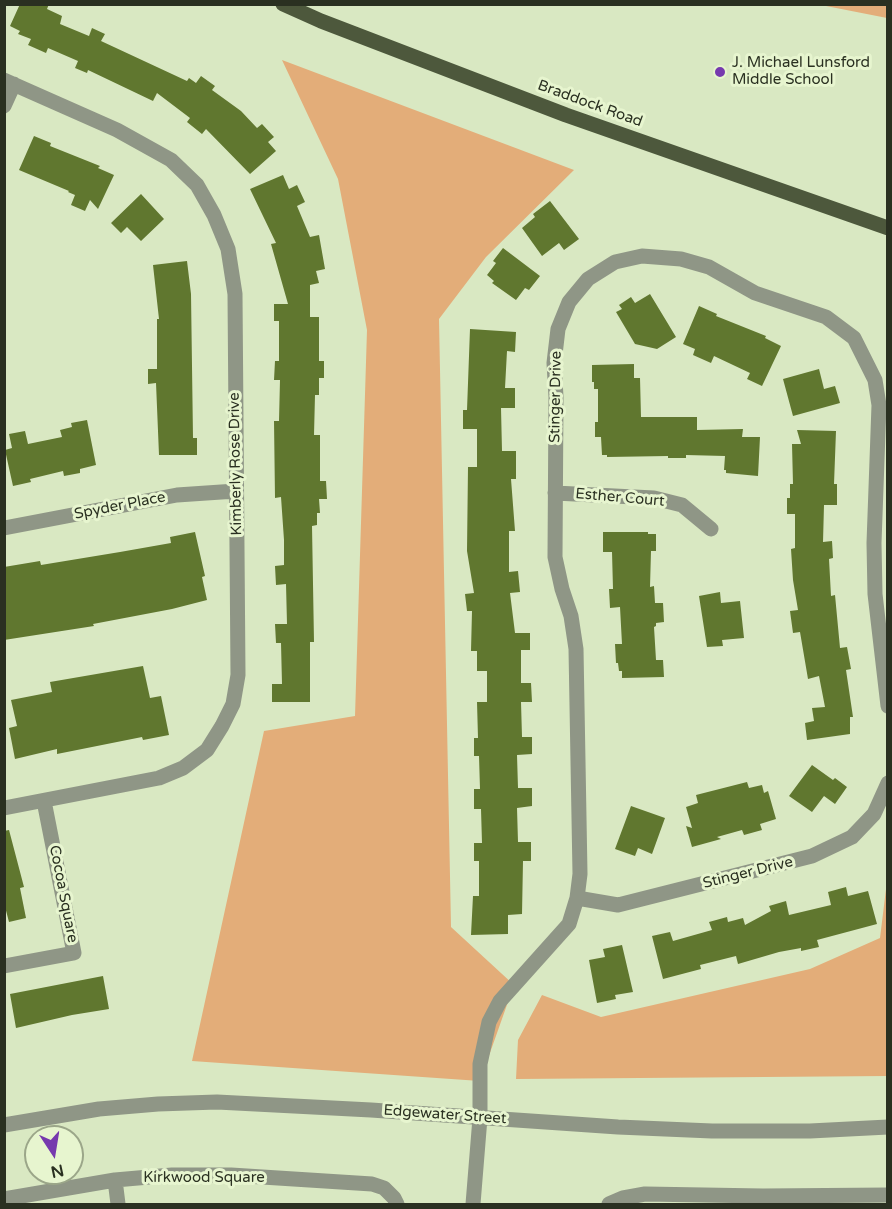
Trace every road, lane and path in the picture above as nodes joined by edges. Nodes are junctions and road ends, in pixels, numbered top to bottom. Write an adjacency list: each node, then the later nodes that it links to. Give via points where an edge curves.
1 (283, 4): 4 (main road, Braddock Road, via 566,115)
2 (9, 82): 3 (street); 5 (street, Kimberly Rose Drive, via 117,130 171,160 197,185 214,215 228,249 235,294)
3 (4, 106)
4 (888, 228)
5 (236, 491): 7 (street, Spyder Place, via 177,495); 11 (street, Kimberly Rose Drive, via 238,675 234,704 222,726 207,750 183,768 159,778)
6 (555, 492): 8 (street, Esther Court, via 654,498 682,505); 9 (street, Stinger Drive, via 554,363 558,329 569,302 588,279 615,262 642,256 681,259 709,267 755,293 826,317 854,338 875,380 879,405 875,594); 13 (street, Stinger Drive, via 555,557 561,589 572,616 576,649 580,874)
7 (4, 528)
8 (711, 529)
9 (888, 706)
10 (888, 783): 13 (street, Stinger Drive, via 874,814 852,837 812,856 618,905)
11 (44, 801): 12 (street, Kimberly Rose Drive); 14 (street, Cocoa Square, via 74,953)
12 (4, 808)
13 (577, 898): 15 (street, Stinger Drive, via 569,924 500,1001 489,1022 480,1064)
14 (4, 966)
15 (480, 1118): 16 (street, Edgewater Street, via 217,1102 99,1109); 17 (street, Edgewater Street, via 712,1131); 23 (street, Stinger Drive)
16 (4, 1125)
17 (888, 1127)
18 (115, 1180): 20 (street, Kirkwood Square); 21 (street); 22 (street, Kirkwood Square, via 231,1175 372,1184 384,1188)
19 (888, 1195): 24 (street, via 645,1194)
20 (4, 1199)
21 (118, 1204)
22 (397, 1204)
23 (473, 1204)
24 (609, 1204)

